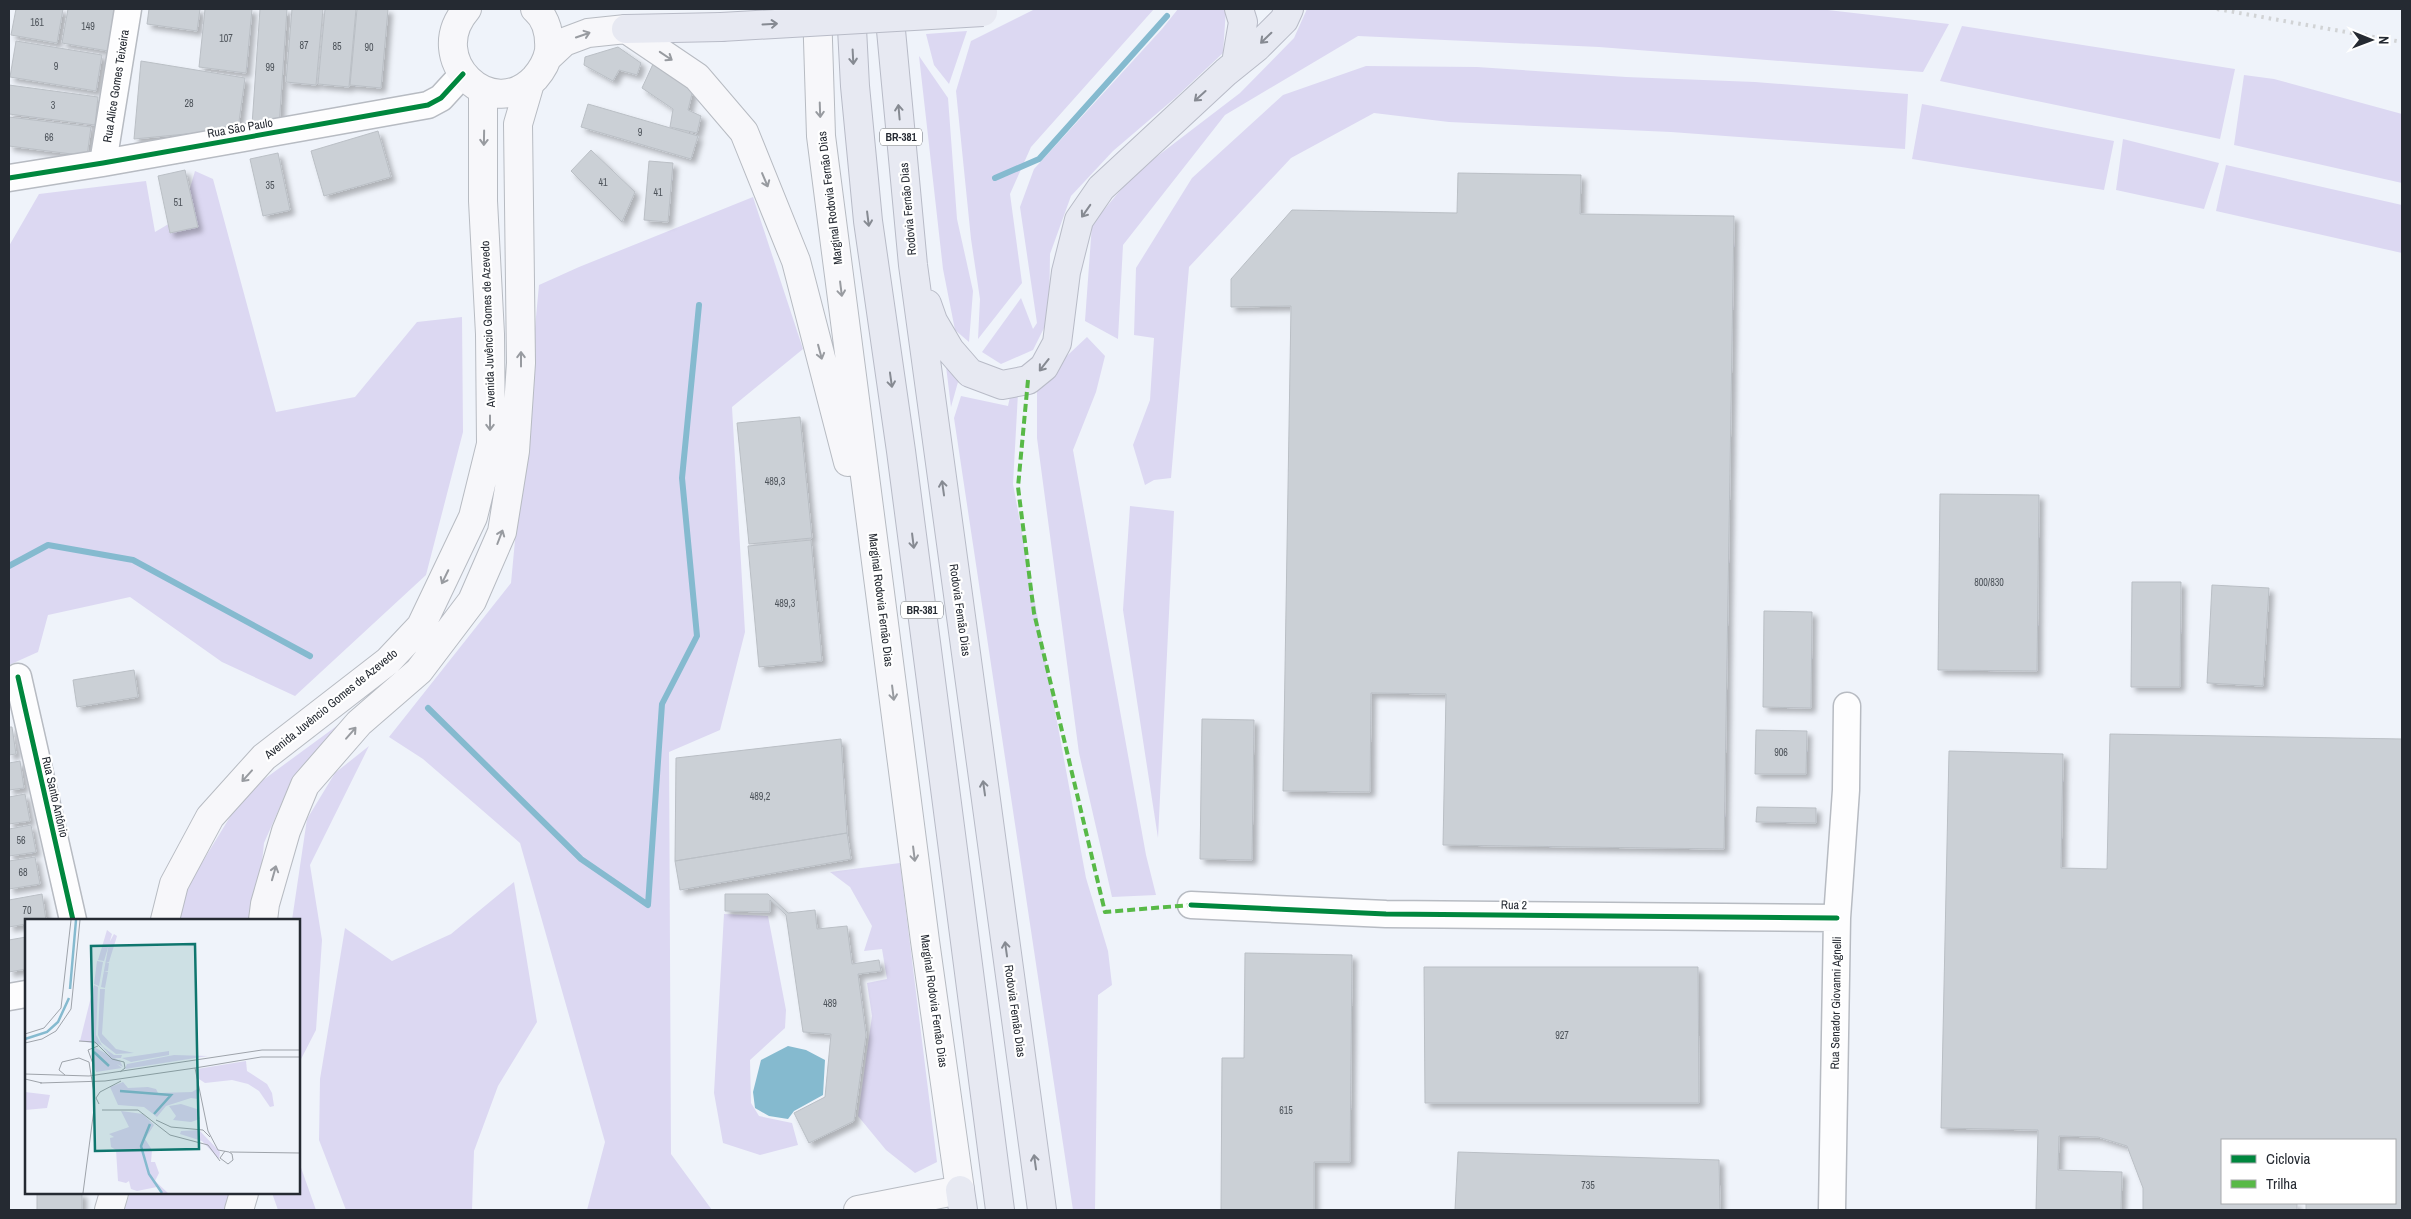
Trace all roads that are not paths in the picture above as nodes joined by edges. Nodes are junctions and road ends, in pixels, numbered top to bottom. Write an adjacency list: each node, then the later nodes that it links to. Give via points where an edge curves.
1 (128, 9): 17 (street, Rua Alice Gomes Teixeira)
2 (438, 9): 12 (main road)
3 (467, 9): 12 (main road, via 456,23)
4 (535, 9): 13 (main road, via 546,25 550,41)
5 (817, 9): 20 (main road, Marginal Rodovia Fernão Dias / BR-381, one-way to 20, via 821,136)
6 (851, 9): 34 (highway, BR-381, one-way to 34, via 854,86 868,221 902,451)
7 (889, 9): 19 (highway, Rodovia Fernão Dias / BR-381, one-way to 7)
8 (1239, 9): 14 (highway, via 1243,22)
9 (1289, 9): 14 (highway, one-way to 14, via 1284,20)
10 (988, 10): 11 (highway, one-way to 10, bridge, via 721,27)
11 (626, 29): 13 (main road, one-way to 11, via 564,42 588,33); 20 (main road, one-way to 20, via 697,77 744,132 796,261)
12 (452, 38): 15 (main road, via 453,55)
13 (548, 57): 16 (main road, via 541,72)
14 (1236, 63): 19 (highway, one-way to 19, via 1101,188 1079,220 1066,272 1057,343 1044,367 1028,380 1002,385 970,373 950,350 933,321)
15 (473, 82): 16 (main road, via 507,93); 17 (street, Rua São Paulo, via 428,105); 26 (main road, Avenida Juvêncio Gomes de Azevedo, one-way to 26, via 490,334 490,444 473,517 421,626 388,661 264,757 210,817 174,884)
16 (530, 83): 27 (main road, one-way to 16, via 265,904 286,831 305,785 359,723 419,671 472,601 502,532 516,451 521,363 518,124)
17 (103, 163): 18 (street, Rua São Paulo)
18 (9, 178)
19 (913, 265): 35 (highway, Rodovia Fernão Dias / BR-381, one-way to 19)
20 (880, 594): 31 (main road, Marginal Rodovia Fernão Dias / BR-381, one-way to 31)
21 (18, 677): 25 (street, Rua Santo Antônio)
22 (1847, 706): 24 (street, Rua Senador Giovanni Agnelli, via 1846,790)
23 (1191, 906): 24 (street, Rua 2, via 1386,914)
24 (1837, 918): 36 (street, Rua Senador Giovanni Agnelli)
25 (73, 919)
26 (165, 919)
27 (264, 919)
28 (25, 994): 29 (street)
29 (9, 997)
30 (114, 1194): 32 (main road)
31 (962, 1200): 33 (main road)
32 (109, 1210)
33 (858, 1210)
34 (1000, 1210)
35 (1042, 1210)
36 (1832, 1210)

